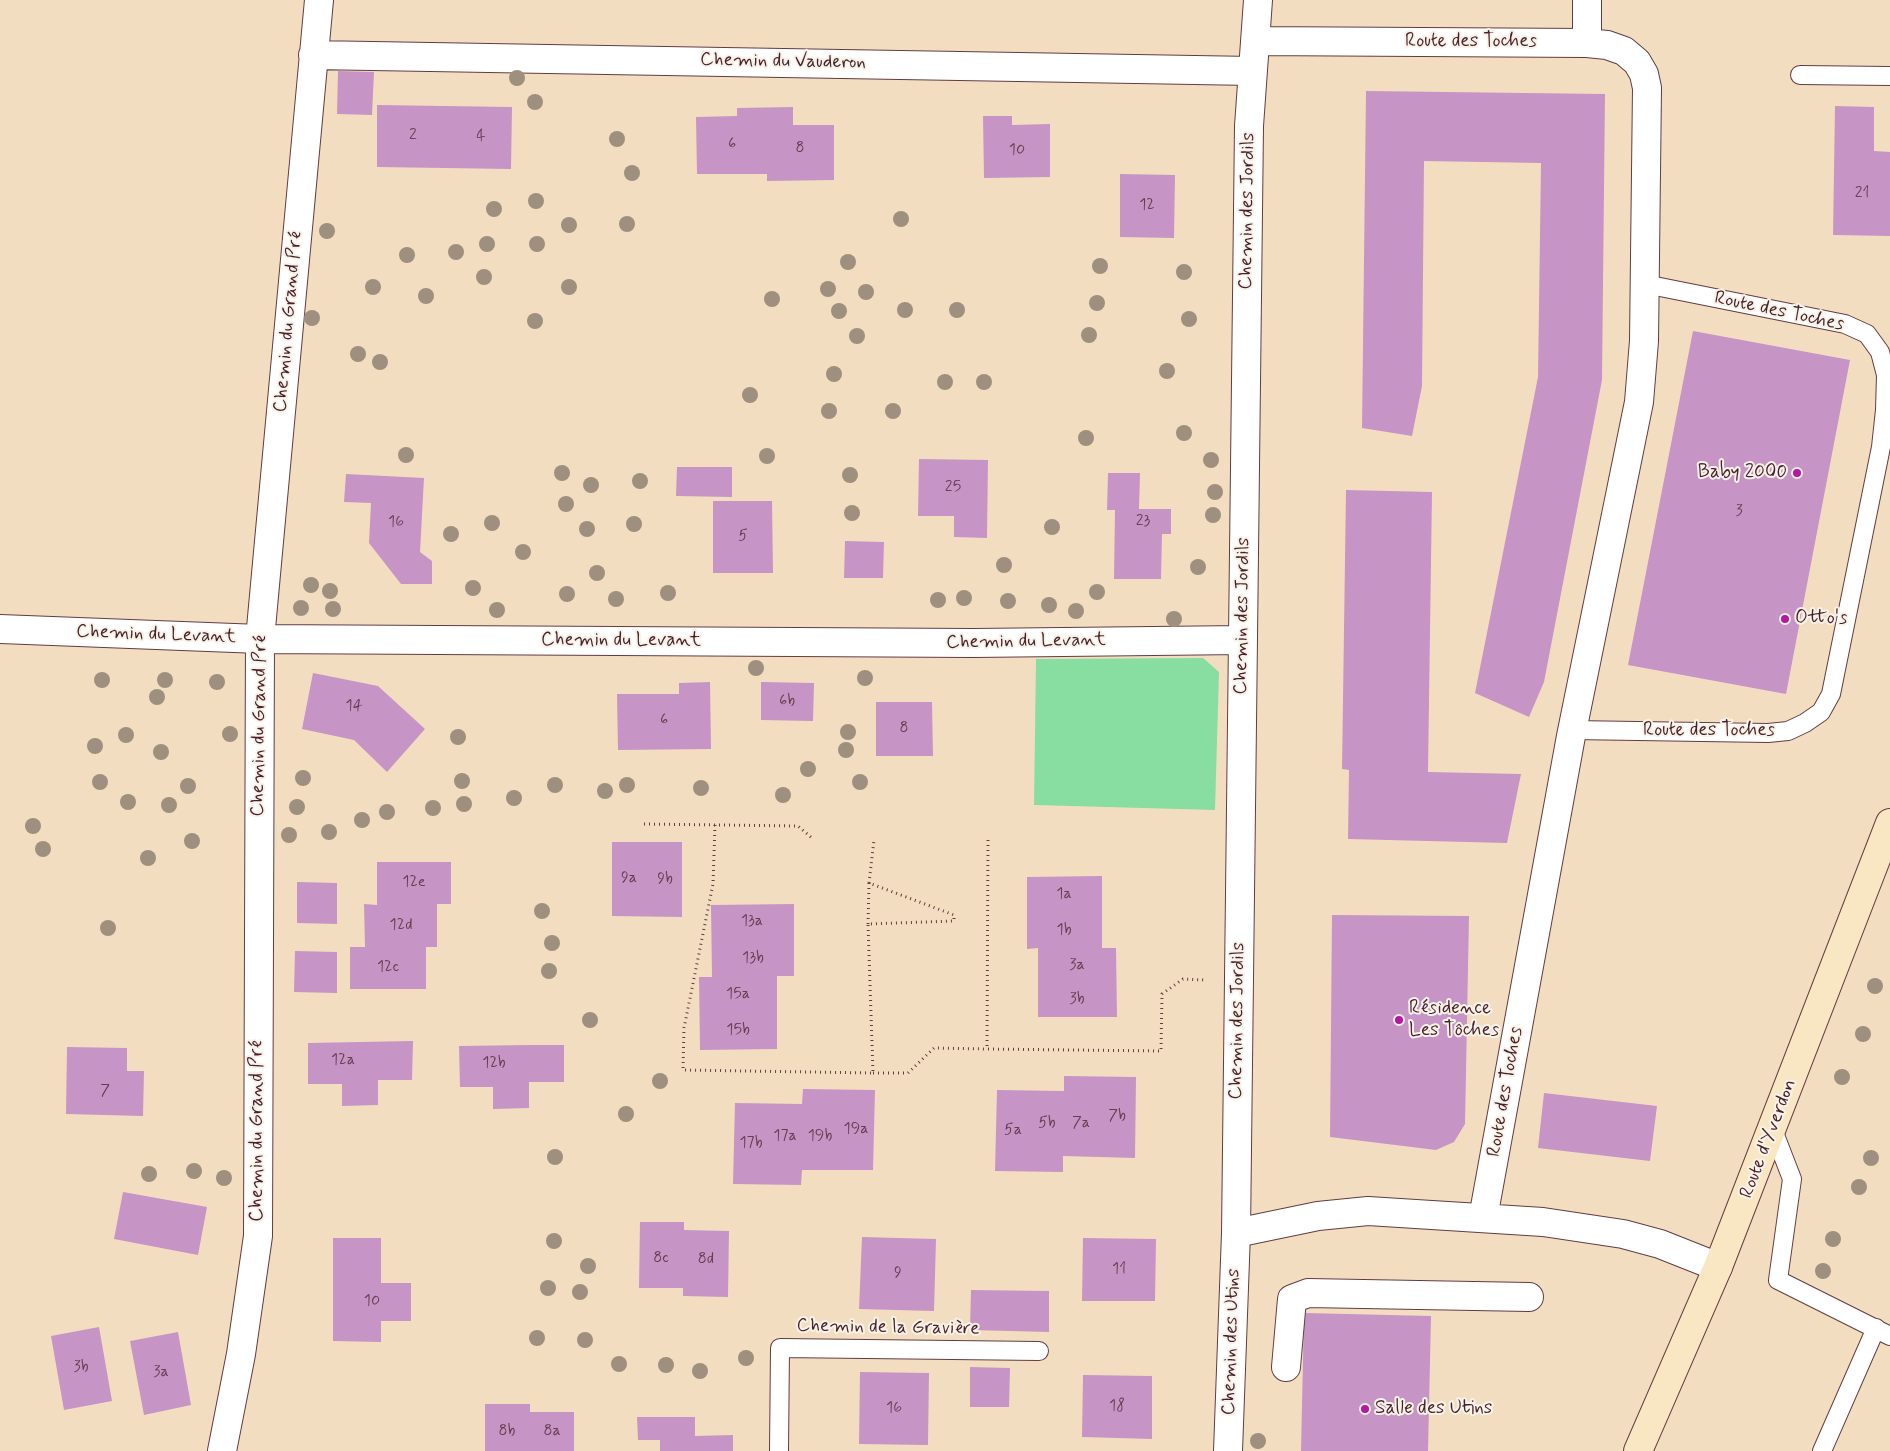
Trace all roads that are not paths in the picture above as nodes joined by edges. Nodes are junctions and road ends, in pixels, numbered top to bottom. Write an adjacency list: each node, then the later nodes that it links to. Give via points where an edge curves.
1 (319, 0): 6 (street, Chemin du Grand Pré)
2 (1258, 0): 4 (street, Chemin des Jordils)
3 (1587, 0): 5 (street)
4 (1255, 41): 5 (street, Route des Toches); 7 (street, Chemin des Jordils)
5 (1587, 43): 10 (street, Route des Toches, via 1624,51 1637,62 1644,74 1647,88)
6 (313, 55): 7 (street, Chemin du Vauderon); 12 (street, Chemin du Grand Pré)
7 (1253, 71): 13 (street, Chemin des Jordils, via 1249,126)
8 (1800, 75): 9 (lane)
9 (1890, 76)
10 (1645, 284): 14 (street, Route des Toches, via 1639,402); 14 (lane, Route des Toches, via 1845,324 1867,334 1880,352 1886,375 1881,447 1831,694 1821,712 1788,731 1768,733)
11 (0, 629): 12 (street, Chemin du Levant)
12 (260, 639): 13 (street, Chemin du Levant, via 973,643); 24 (street, Chemin du Grand Pré, via 258,1236 241,1354)
13 (1243, 640): 18 (street, Chemin des Jordils)
14 (1572, 730): 17 (street, Route des Toches)
15 (1890, 823): 16 (main road, Route d'Yverdon)
16 (1773, 1130): 19 (main road, Route d'Yverdon); 21 (lane, via 1792,1178 1778,1280)
17 (1483, 1218): 18 (street, via 1351,1212); 19 (street, via 1543,1222 1623,1234 1660,1244)
18 (1236, 1233): 26 (street, Chemin des Utins)
19 (1718, 1267): 27 (main road, Route d'Yverdon)
20 (1528, 1297): 23 (street, via 1308,1293 1292,1299)
21 (1883, 1332): 28 (lane)
22 (1039, 1351): 25 (lane, Chemin de la Gravière, via 780,1348)
23 (1286, 1366)
24 (222, 1451)
25 (779, 1451)
26 (1228, 1451)
27 (1638, 1451)
28 (1822, 1451)

